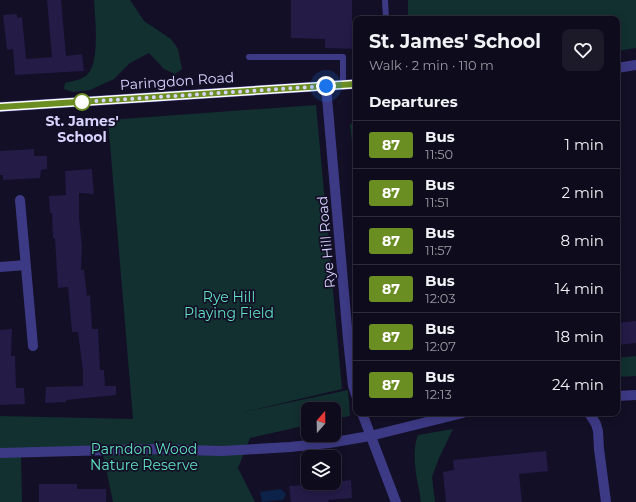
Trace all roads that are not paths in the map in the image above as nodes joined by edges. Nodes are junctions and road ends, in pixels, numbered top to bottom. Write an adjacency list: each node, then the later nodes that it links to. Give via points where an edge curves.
1 (385, 0): 2 (lane)
2 (386, 16)
3 (249, 57): 7 (lane, via 343,57)
4 (636, 66): 5 (street)
5 (620, 68)
6 (353, 84): 7 (street, Paringdon Road)
7 (343, 85): 8 (street, Paringdon Road)
8 (326, 86): 9 (street, Paringdon Road); 14 (street, Rye Hill Road)
9 (0, 107)
10 (20, 200): 11 (street)
11 (26, 265): 12 (street); 13 (street)
12 (0, 267)
13 (33, 346)
14 (353, 386)
15 (636, 395): 16 (street)
16 (620, 396)
17 (363, 416): 20 (street)
18 (451, 416): 20 (street)
19 (591, 416): 23 (street, via 598,431)
20 (370, 436): 21 (street, via 254,450 151,449); 22 (street)
21 (0, 453)
22 (396, 502)
23 (606, 502)

